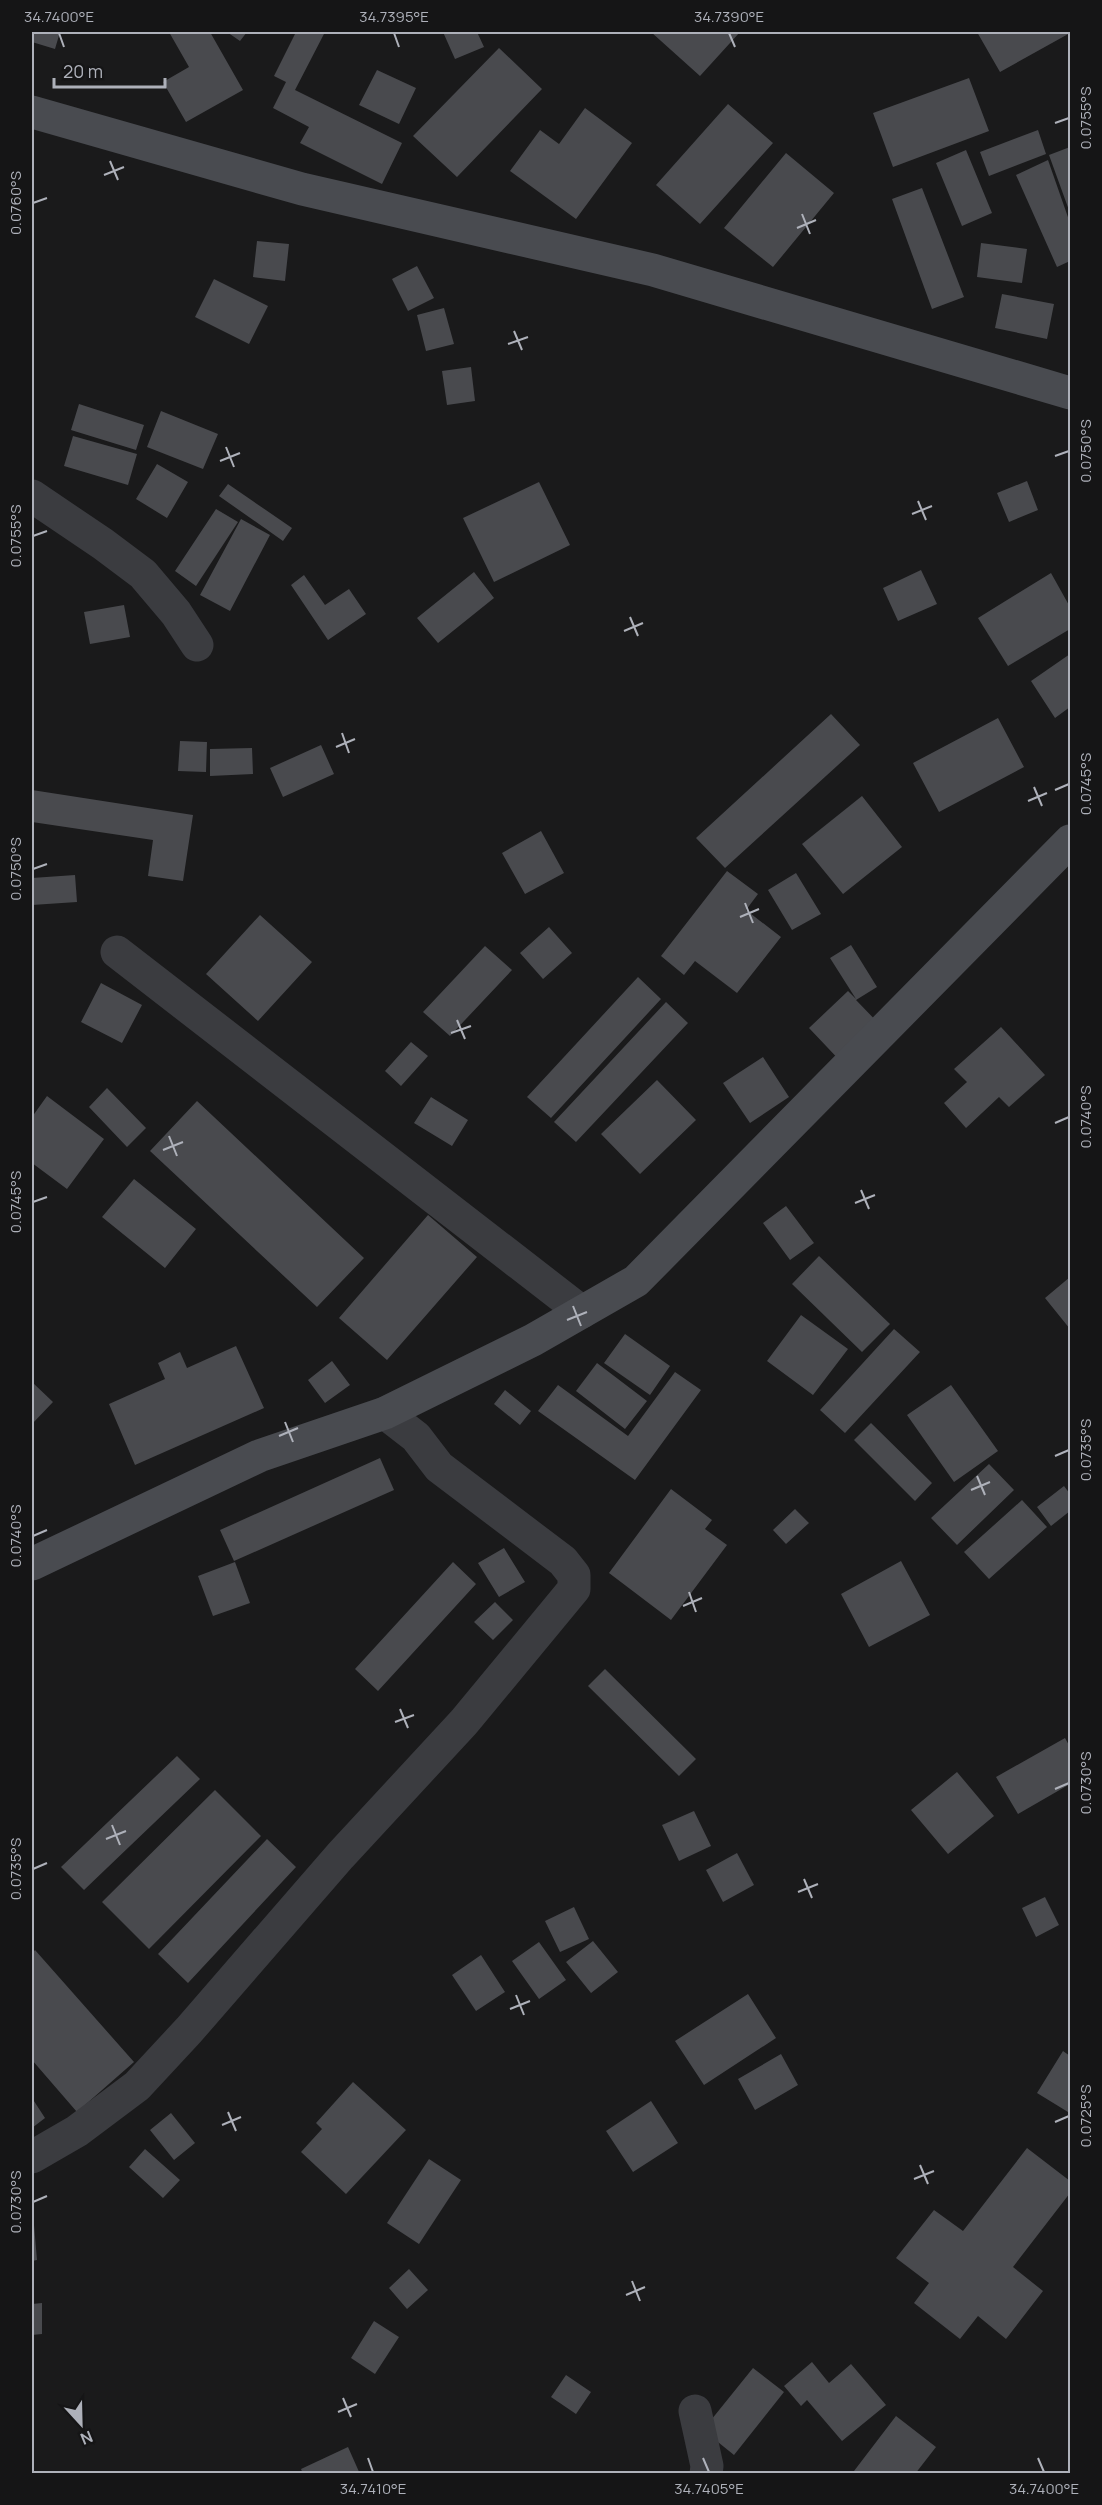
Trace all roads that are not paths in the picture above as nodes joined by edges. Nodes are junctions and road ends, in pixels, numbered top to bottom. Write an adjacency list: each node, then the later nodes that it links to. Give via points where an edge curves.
1 (32, 112): 2 (street, via 302,189 653,270)
2 (1071, 393)
3 (32, 496): 4 (street, via 143,574)
4 (197, 645)
5 (1071, 841): 7 (street, via 636,1281)
6 (117, 952): 7 (street)
7 (582, 1312): 8 (street)
8 (385, 1413): 9 (street, via 259,1456); 10 (street, via 416,1437 439,1467 563,1561 574,1575 574,1588 464,1722 137,2086 77,2131)
9 (32, 1564)
10 (32, 2157)
11 (695, 2411): 12 (street)
12 (706, 2474)

